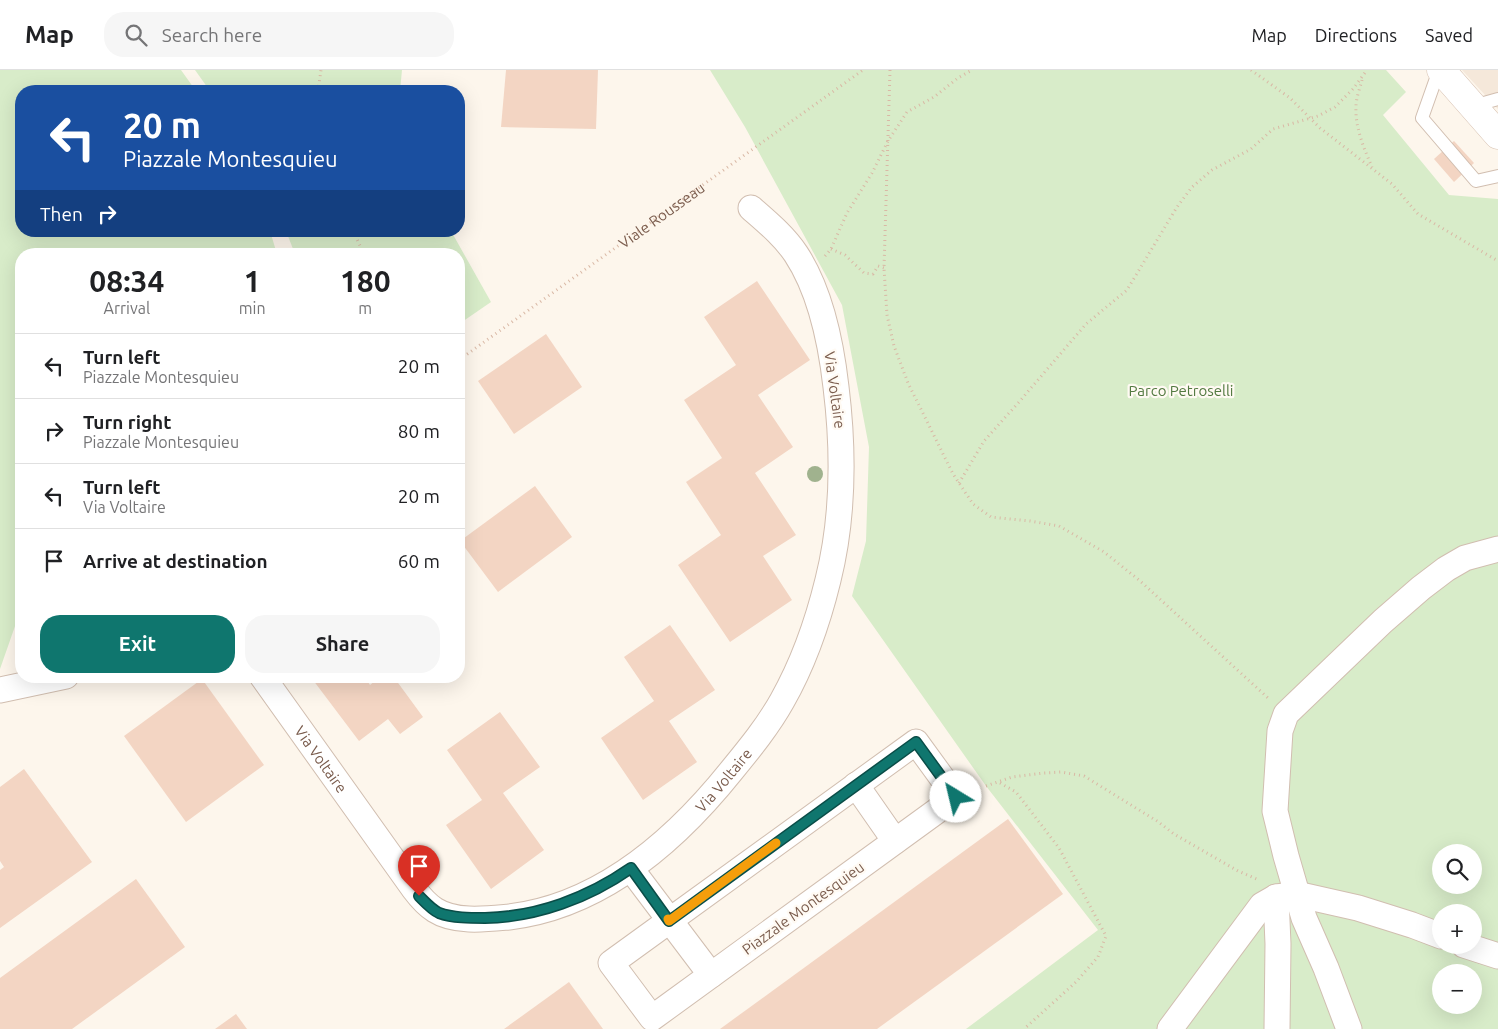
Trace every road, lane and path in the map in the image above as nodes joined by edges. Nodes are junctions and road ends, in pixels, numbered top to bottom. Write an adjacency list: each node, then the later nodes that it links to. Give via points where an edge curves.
1 (321, 70): 9 (path)
2 (863, 70): 19 (path, Viale Rousseau)
3 (890, 70): 13 (path)
4 (972, 70): 13 (path, via 907,112)
5 (1251, 70): 11 (path)
6 (1367, 70): 8 (path)
7 (1440, 70): 10 (main road); 15 (lane, via 1422,118 1476,181)
8 (1363, 76): 11 (path, via 1335,107); 14 (path, via 1356,106 1360,135)
9 (319, 85)
10 (1485, 102): 12 (main road)
11 (1311, 118): 14 (path); 20 (path, via 1273,129 1251,149 1212,170 1192,188 1127,290 1086,324 984,441)
12 (1498, 135)
13 (888, 141): 18 (path); 18 (path, via 831,249 845,255 864,273 873,274 878,266)
14 (1373, 169): 17 (path, via 1392,184 1418,214)
15 (1498, 176)
16 (751, 208): 30 (street, Via Voltaire, via 781,235 796,254 826,329 835,375 842,443 841,495 834,551 808,643 773,716 700,808 671,837)
17 (1498, 261)
18 (884, 268): 20 (path, via 889,327 900,364)
19 (465, 356)
20 (959, 483): 25 (path, via 973,504 991,517 1059,526 1104,552)
21 (1498, 549): 25 (street, via 1465,558 1421,588)
22 (33, 683): 24 (street)
23 (267, 683): 30 (street, Via Voltaire, via 414,889 439,913 478,918 533,912 591,892)
24 (0, 690)
25 (1286, 714): 31 (street, via 1280,731 1275,811)
26 (1000, 782): 28 (path); 31 (path, via 1012,777 1052,772 1084,776 1157,820 1174,834); 37 (path, via 1016,792 1059,848 1106,936 1098,957 1076,982)
27 (856, 785): 29 (street); 29 (street, Piazzale Montesquieu, via 916,742 956,797); 32 (street, Piazzale Montesquieu)
28 (986, 786)
29 (895, 841): 36 (street, Piazzale Montesquieu)
30 (631, 868): 32 (street)
31 (1286, 896): 33 (street, via 1358,908); 38 (street, via 1262,905); 39 (street, via 1278,944); 40 (street, via 1304,918)
32 (669, 921): 36 (street); 36 (street, Piazzale Montesquieu, via 611,963 652,1018)
33 (1432, 933)
34 (1482, 951): 35 (street)
35 (1498, 956)
36 (711, 975)
37 (1024, 1029)
38 (1170, 1029)
39 (1277, 1029)
40 (1349, 1029)

